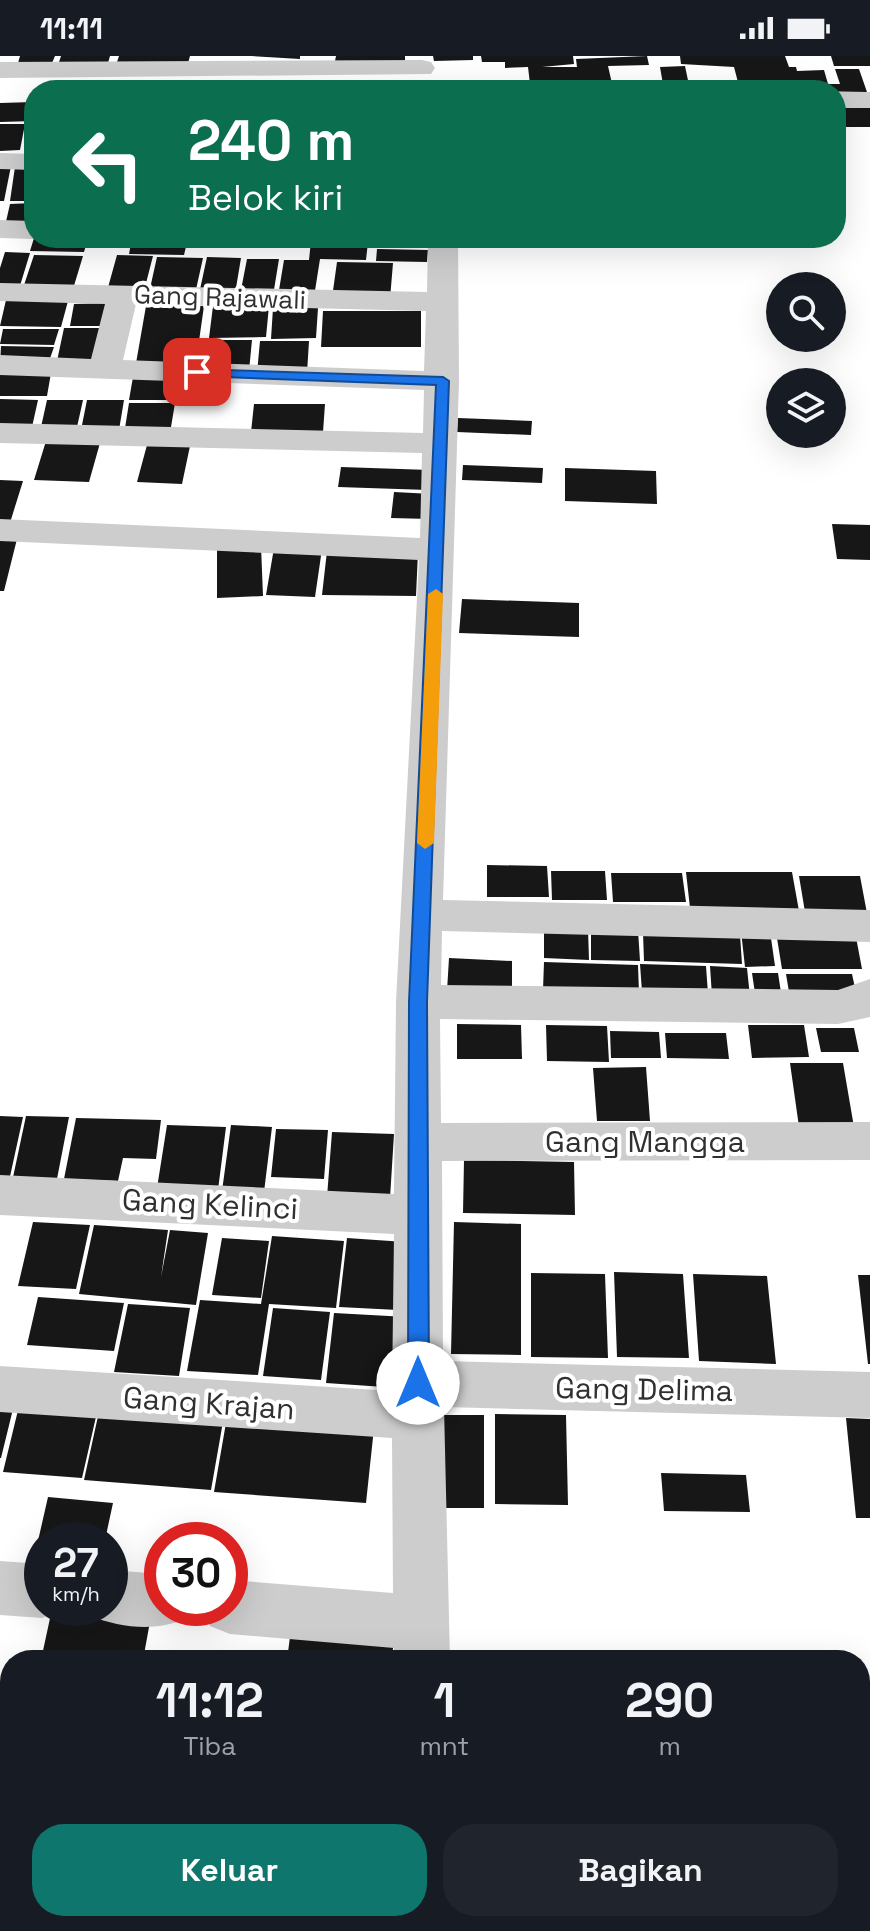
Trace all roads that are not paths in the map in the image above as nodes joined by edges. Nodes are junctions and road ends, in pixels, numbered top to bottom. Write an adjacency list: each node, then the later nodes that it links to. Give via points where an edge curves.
1 (0, 70): 2 (street)
2 (422, 71)
3 (846, 100): 4 (street)
4 (870, 100)
5 (0, 161): 6 (street)
6 (24, 162)
7 (0, 229): 8 (street)
8 (24, 230)
9 (443, 248): 12 (street)
10 (0, 292): 11 (street, Gang Rajawali)
11 (123, 294): 12 (street, Gang Rajawali); 14 (street)
12 (441, 302): 15 (street)
13 (0, 365): 14 (street)
14 (105, 369): 15 (street)
15 (443, 381): 17 (street)
16 (0, 433): 17 (street)
17 (440, 443): 19 (street)
18 (0, 530): 19 (street)
19 (437, 550): 20 (street)
20 (422, 915): 21 (street); 22 (street)
21 (869, 929)
22 (418, 1002): 23 (street); 25 (street)
23 (868, 1006)
24 (870, 1141): 25 (street, Gang Mangga)
25 (419, 1142): 27 (street)
26 (0, 1195): 27 (street, Gang Kelinci)
27 (419, 1215): 30 (street)
28 (0, 1389): 30 (street, Gang Krajan)
29 (870, 1395): 30 (street, Gang Delima)
30 (418, 1400): 34 (street)
31 (0, 1588): 32 (street)
32 (24, 1590)
33 (248, 1610): 34 (street)
34 (422, 1641)

